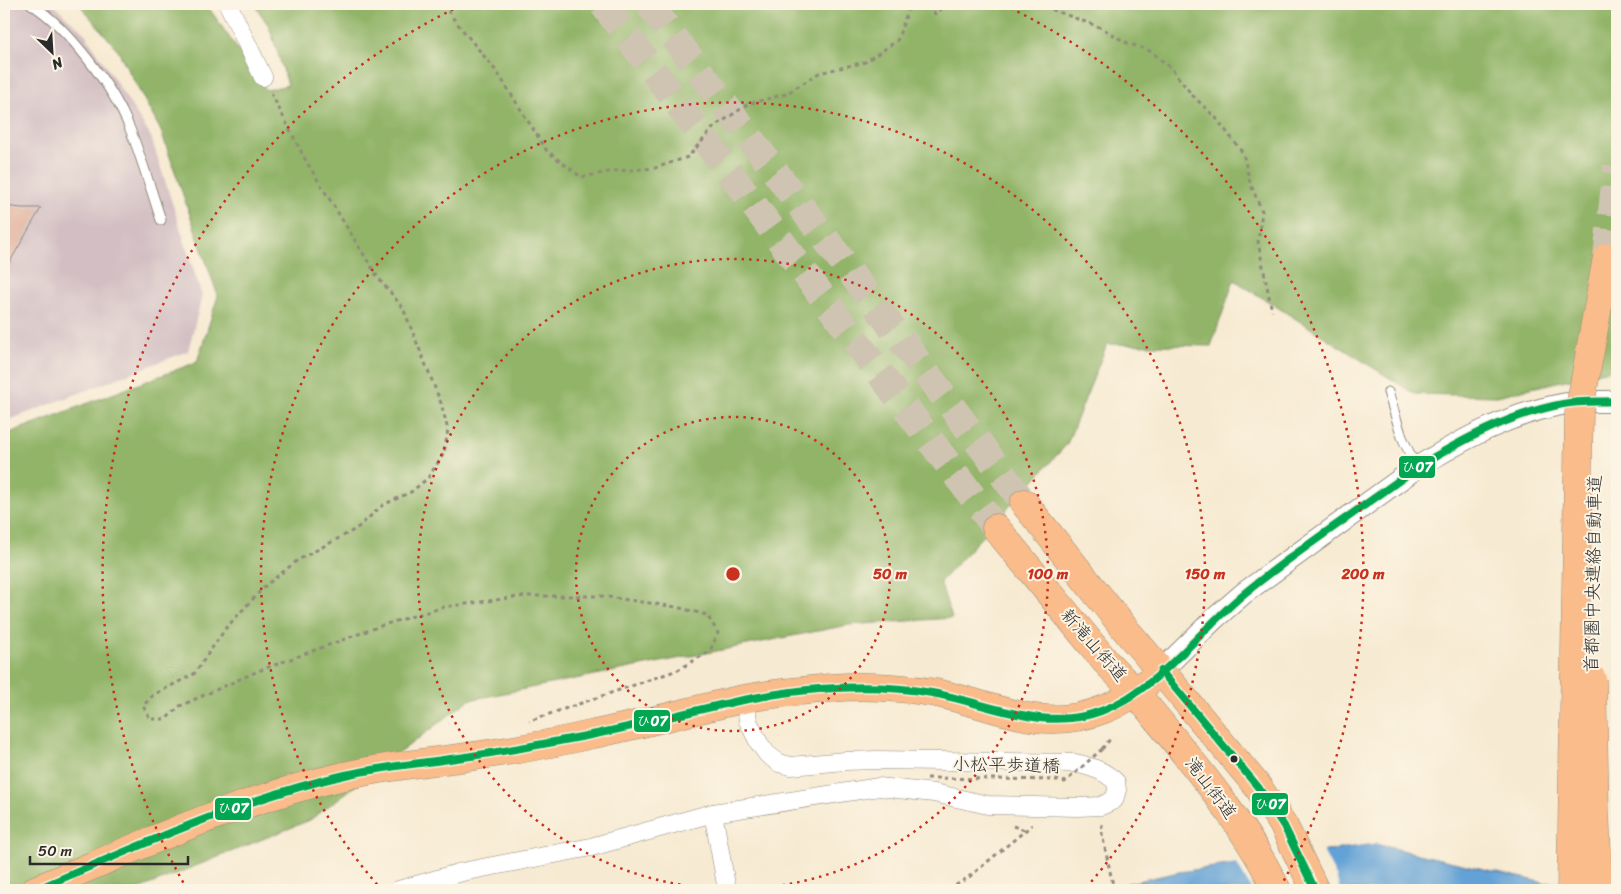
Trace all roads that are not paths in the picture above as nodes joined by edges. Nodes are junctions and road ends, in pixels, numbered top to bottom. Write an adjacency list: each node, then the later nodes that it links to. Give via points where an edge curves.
1 (31, 4): 4 (lane, via 78,47 108,89 129,128)
2 (228, 4): 3 (street)
3 (263, 77)
4 (161, 220)
5 (1388, 392): 7 (lane)
6 (1617, 401): 7 (street, via 1565,404 1528,413 1485,428)
7 (1416, 468): 10 (street, via 1244,593)
8 (1024, 503): 10 (main road, 新滝山街道)
9 (996, 528): 11 (main road, 新滝山街道, via 1106,662)
10 (1161, 671): 11 (main road); 18 (main road, 滝山街道, via 1258,787 1284,826)
11 (1135, 692): 12 (main road, via 1102,711 1048,720 1025,718 937,694 896,687 853,686); 17 (main road, 滝山街道, via 1216,792 1251,843)
12 (745, 699): 13 (street, via 748,721 759,743 779,763 791,766 845,760 1067,763 1108,774 1116,782 1117,790 1114,800 1102,806 1054,807 988,805 934,793 879,787); 14 (main road, via 592,735 463,757 399,764 290,790 190,824)
13 (713, 813): 15 (street, via 591,846 462,872); 16 (street)
14 (35, 890)
15 (399, 890)
16 (727, 890)
17 (1277, 890)
18 (1315, 890)
19 (1571, 890): 20 (main road, 首都圏中央連絡自動車道, bridge, via 1578,412 1607,257 1596,426 1592,561 1593,750)
20 (1599, 890)

